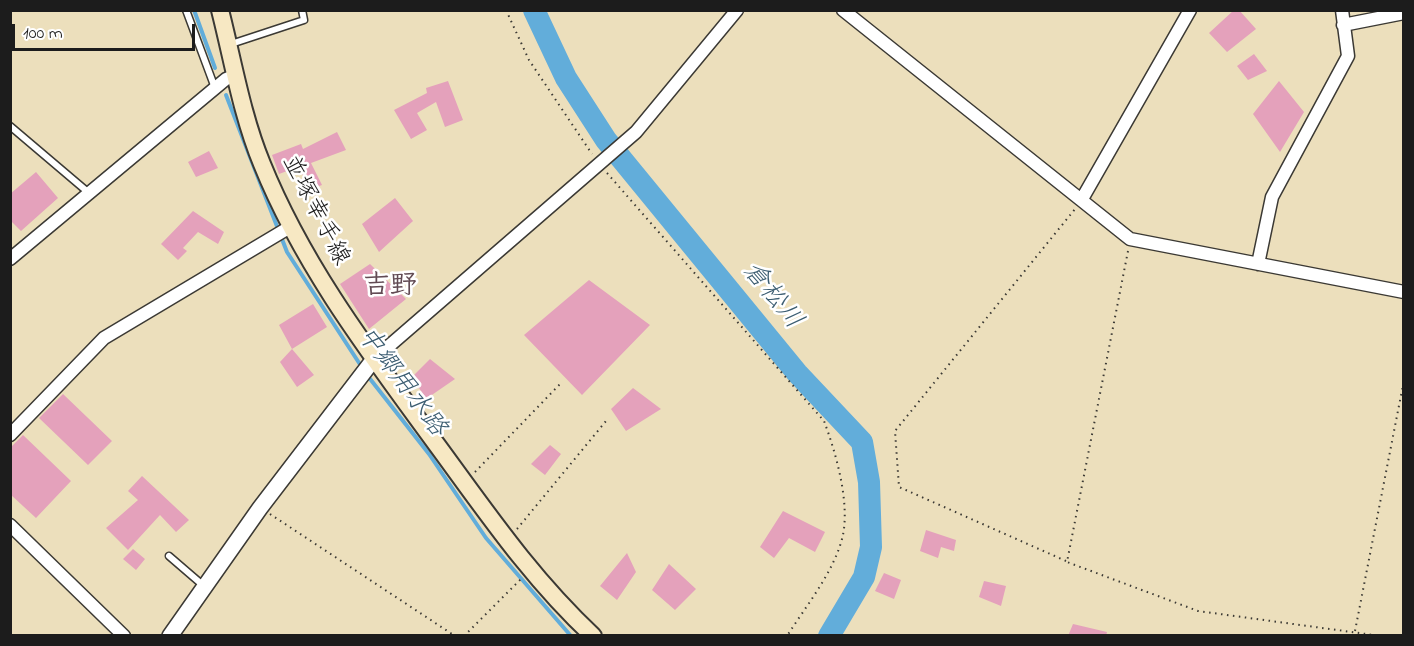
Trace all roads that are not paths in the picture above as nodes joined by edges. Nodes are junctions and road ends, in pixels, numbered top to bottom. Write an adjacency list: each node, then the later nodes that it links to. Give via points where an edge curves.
1 (186, 10): 12 (lane)
2 (220, 10): 10 (main road, 並塚幸手線)
3 (302, 10): 10 (lane, via 304,20)
4 (737, 10): 20 (street, via 636,132)
5 (843, 10): 15 (street)
6 (1190, 10): 15 (street)
7 (1342, 10): 9 (street)
8 (1404, 14): 9 (street)
9 (1343, 25): 18 (street, via 1348,56 1272,197)
10 (229, 45): 11 (main road, 並塚幸手線)
11 (236, 75): 12 (street); 16 (main road, 並塚幸手線, via 261,162)
12 (215, 88): 14 (street)
13 (10, 126): 14 (lane)
14 (89, 193): 17 (street)
15 (1082, 199): 18 (street, via 1130,239)
16 (290, 227): 20 (main road, 並塚幸手線, via 327,291); 21 (street, via 104,338)
17 (10, 259)
18 (1258, 264): 19 (street)
19 (1404, 292)
20 (374, 359): 24 (street); 27 (main road, 並塚幸手線, via 529,570)
21 (10, 435)
22 (10, 525): 25 (street)
23 (169, 556): 24 (lane)
24 (205, 587): 26 (street)
25 (124, 636)
26 (170, 636)
27 (593, 636)

